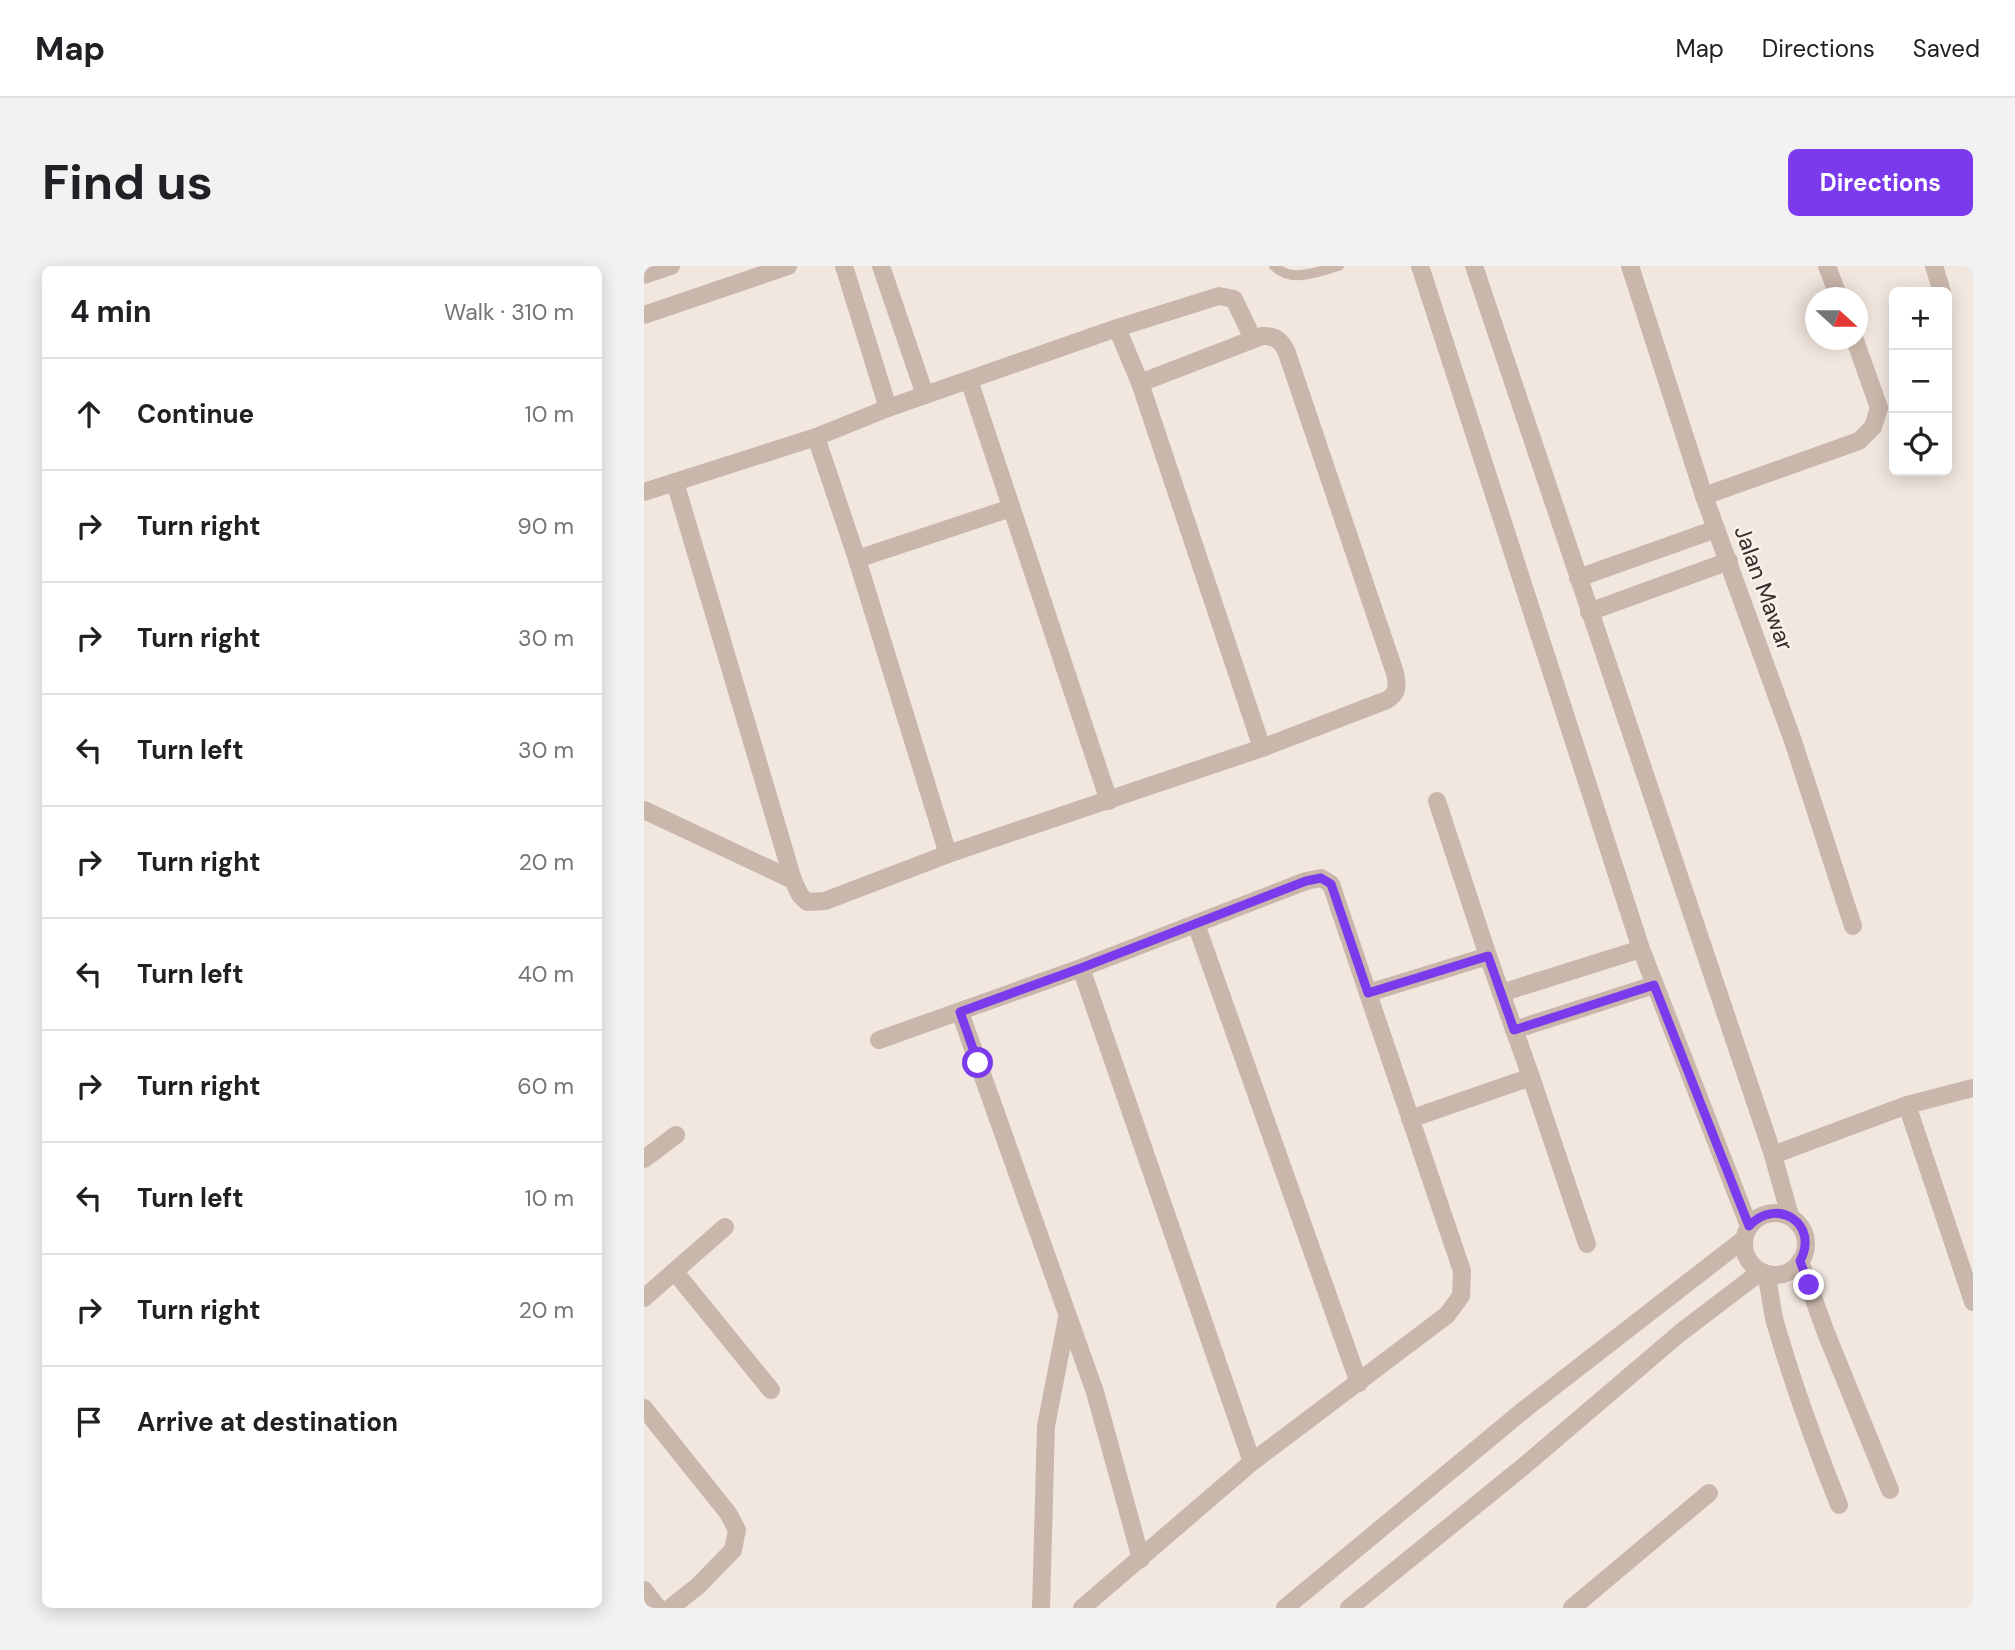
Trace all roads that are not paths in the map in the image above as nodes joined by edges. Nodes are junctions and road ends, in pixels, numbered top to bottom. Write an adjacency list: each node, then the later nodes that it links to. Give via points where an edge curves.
1 (671, 266): 12 (street)
2 (788, 266): 15 (street)
3 (844, 266): 22 (street)
4 (881, 266): 21 (street)
5 (1274, 266): 6 (lane, via 1295,276)
6 (1339, 266)
7 (1420, 266): 41 (street)
8 (1474, 266): 31 (street)
9 (1630, 266): 26 (street, Jalan Mawar)
10 (1827, 266): 13 (street)
11 (1934, 266): 14 (street)
12 (644, 275)
13 (1835, 287)
14 (1940, 287)
15 (644, 315)
16 (1117, 328): 17 (street, via 1227,296 1234,299); 19 (street); 20 (street)
17 (1253, 339): 20 (street); 33 (street, via 1270,336 1284,346 1398,683 1387,700)
18 (1859, 350): 26 (street, via 1879,408 1873,427 1858,441)
19 (969, 380): 21 (street); 27 (street)
20 (1140, 383): 33 (street)
21 (925, 395): 22 (street)
22 (888, 408): 23 (street)
23 (816, 437): 24 (street); 29 (street)
24 (675, 482): 25 (street); 38 (street)
25 (644, 492)
26 (1704, 496): 28 (street, Jalan Mawar)
27 (1011, 508): 29 (street); 34 (street)
28 (1716, 528): 30 (street, Jalan Mawar); 31 (street)
29 (858, 559): 37 (street)
30 (1728, 561): 32 (street); 40 (street, Jalan Mawar)
31 (1578, 578): 32 (street)
32 (1589, 612): 55 (street)
33 (1262, 748): 34 (street)
34 (1109, 801): 37 (street)
35 (1437, 801): 42 (street)
36 (644, 810): 38 (street)
37 (947, 854): 38 (street, via 825,901 807,902)
38 (793, 880)
39 (1196, 923): 43 (street); 45 (street, via 1321,878 1331,884); 67 (street)
40 (1853, 926)
41 (1641, 949): 44 (street); 46 (street)
42 (1488, 956): 45 (street); 46 (street)
43 (1081, 968): 47 (street); 70 (street)
44 (1654, 985): 48 (street); 59 (street)
45 (1368, 993): 53 (street)
46 (1501, 993): 48 (street)
47 (960, 1012): 49 (street); 66 (street)
48 (1514, 1030): 50 (street)
49 (879, 1040)
50 (1531, 1077): 53 (street); 60 (street)
51 (1973, 1088): 52 (street)
52 (1908, 1105): 55 (street); 65 (street)
53 (1409, 1119): 67 (street, via 1462,1271 1461,1296 1447,1315)
54 (676, 1135): 56 (street)
55 (1773, 1155): 57 (street)
56 (644, 1159)
57 (1790, 1216): 59 (street, via 1760,1216); 61 (street, via 1805,1236)
58 (725, 1227): 62 (street)
59 (1746, 1233): 63 (street, via 1746,1258); 80 (street)
60 (1587, 1244)
61 (1800, 1261): 63 (street, via 1779,1275); 71 (street)
62 (675, 1272): 64 (street); 68 (street)
63 (1763, 1273): 73 (street, via 1813,1441); 81 (street, via 1680,1334)
64 (644, 1298)
65 (1973, 1302)
66 (1067, 1318): 74 (street, via 1095,1392); 78 (street, via 1045,1426)
67 (1359, 1383): 70 (street)
68 (771, 1390)
69 (644, 1408): 77 (street, via 737,1530 733,1550)
70 (1252, 1462): 74 (street)
71 (1890, 1490)
72 (1709, 1493): 82 (street)
73 (1839, 1505)
74 (1141, 1559): 79 (street)
75 (644, 1590): 76 (street)
76 (657, 1608)
77 (670, 1608)
78 (1041, 1608)
79 (1082, 1608)
80 (1285, 1608)
81 (1349, 1608)
82 (1572, 1608)

